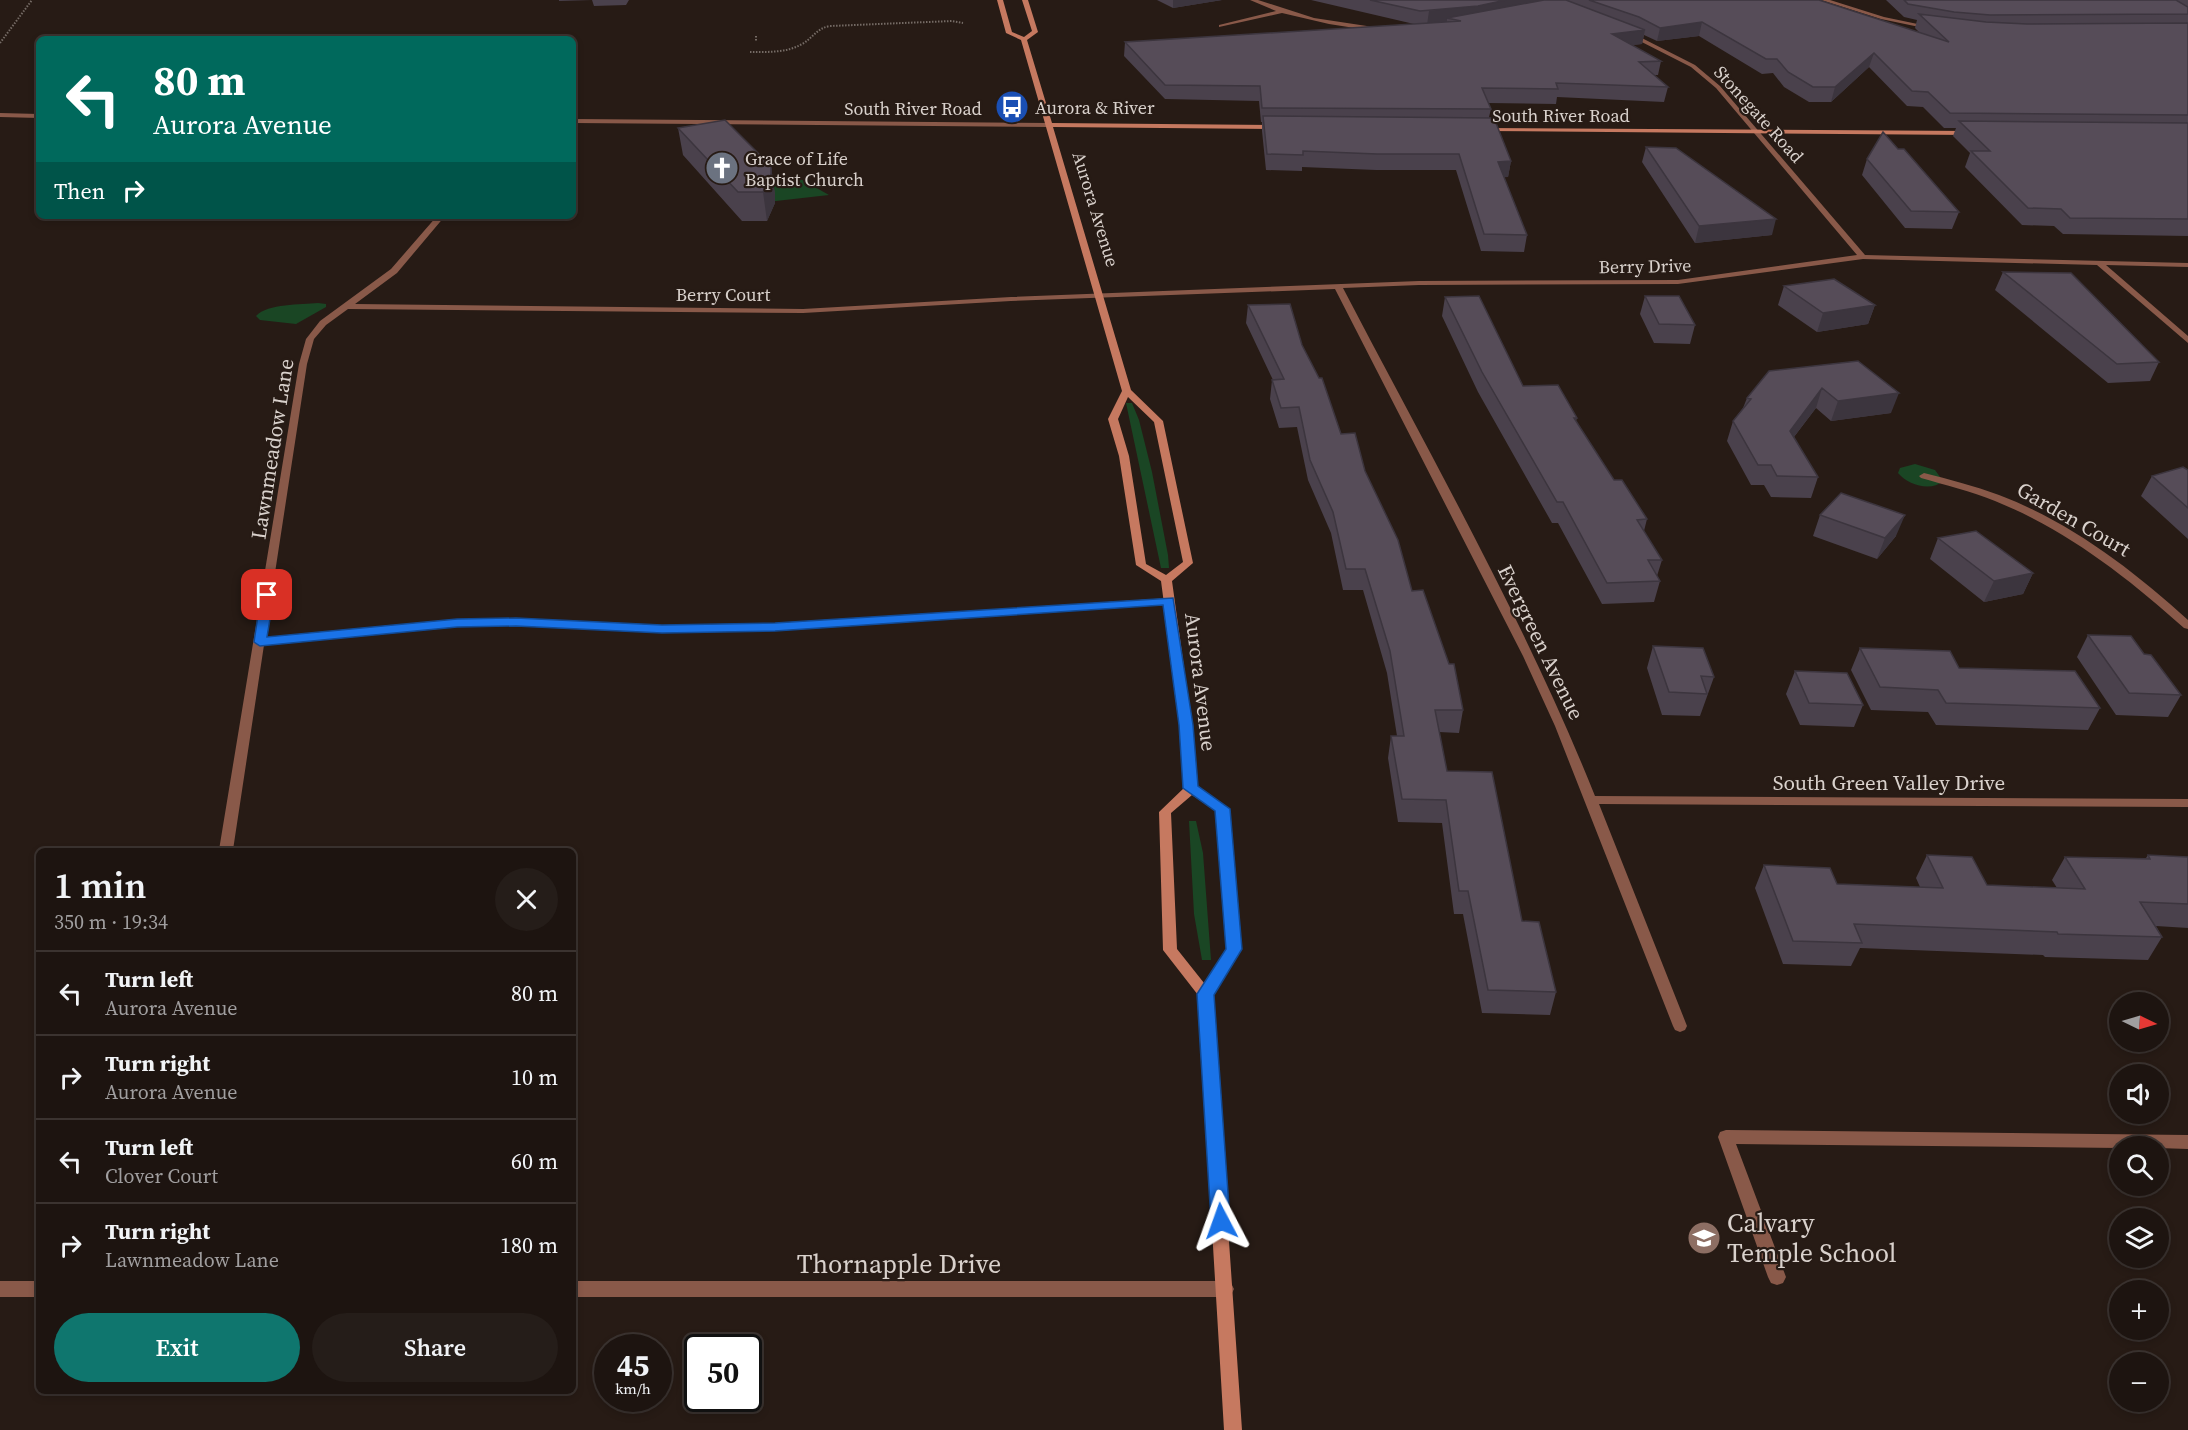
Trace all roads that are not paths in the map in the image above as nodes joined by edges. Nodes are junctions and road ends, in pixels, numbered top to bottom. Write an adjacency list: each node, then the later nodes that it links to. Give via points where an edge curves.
1 (1000, 0): 10 (main road, Aurora Avenue, via 1009,33)
2 (1025, 0): 10 (main road, via 1035,32)
3 (1253, 0): 5 (street)
4 (1824, 0): 8 (street, via 1883,18)
5 (1282, 11): 6 (street); 7 (street, via 1324,22)
6 (1221, 26)
7 (1385, 29)
8 (1941, 29)
9 (1625, 32): 17 (street, Stonegate Road, via 1704,74)
10 (1024, 39): 14 (main road, Aurora Avenue)
11 (0, 116): 12 (street)
12 (36, 116)
13 (576, 121): 14 (street, South River Road)
14 (1049, 125): 15 (main road, South River Road); 24 (main road, Aurora Avenue)
15 (1284, 127)
16 (1472, 129): 17 (main road, South River Road)
17 (1757, 131): 18 (main road, South River Road); 20 (street, Stonegate Road)
18 (1976, 133)
19 (438, 219): 25 (street, Lawnmeadow Lane, via 394,270)
20 (1863, 257): 21 (street, Berry Drive); 23 (street, Berry Drive, via 1678,282)
21 (2101, 265): 22 (street, Berry Drive); 26 (street)
22 (2188, 265)
23 (1338, 287): 24 (street, Berry Drive); 34 (street, Evergreen Avenue, via 1529,656)
24 (1100, 296): 25 (street, Berry Court, via 803,311); 27 (main road, Aurora Avenue)
25 (344, 306): 32 (street, Lawnmeadow Lane, via 322,323 310,339 303,364)
26 (2188, 340)
27 (1127, 392): 29 (main road, via 1113,419 1124,456 1141,565); 29 (main road, via 1158,421 1186,553 1188,563)
28 (1924, 476): 31 (street, Garden Court, via 1983,492 2038,516 2119,567)
29 (1166, 580): 30 (main road, Aurora Avenue)
30 (1169, 601): 32 (street, via 775,627 662,629 457,623); 33 (main road, Aurora Avenue)
31 (2188, 626)
32 (260, 642): 36 (street, Lawnmeadow Lane)
33 (1191, 788): 37 (main road, via 1165,812 1170,950); 37 (main road, via 1222,809 1234,949)
34 (1590, 800): 35 (street, South Green Valley Drive); 38 (street, Evergreen Avenue)
35 (2188, 803)
36 (226, 848)
37 (1205, 994): 44 (main road)
38 (1680, 1026)
39 (2188, 1142): 40 (street, via 1726,1137)
40 (1777, 1277)
41 (0, 1289): 42 (street)
42 (36, 1289)
43 (576, 1289): 44 (street, Thornapple Drive)
44 (1225, 1289): 45 (main road)
45 (1233, 1430)

